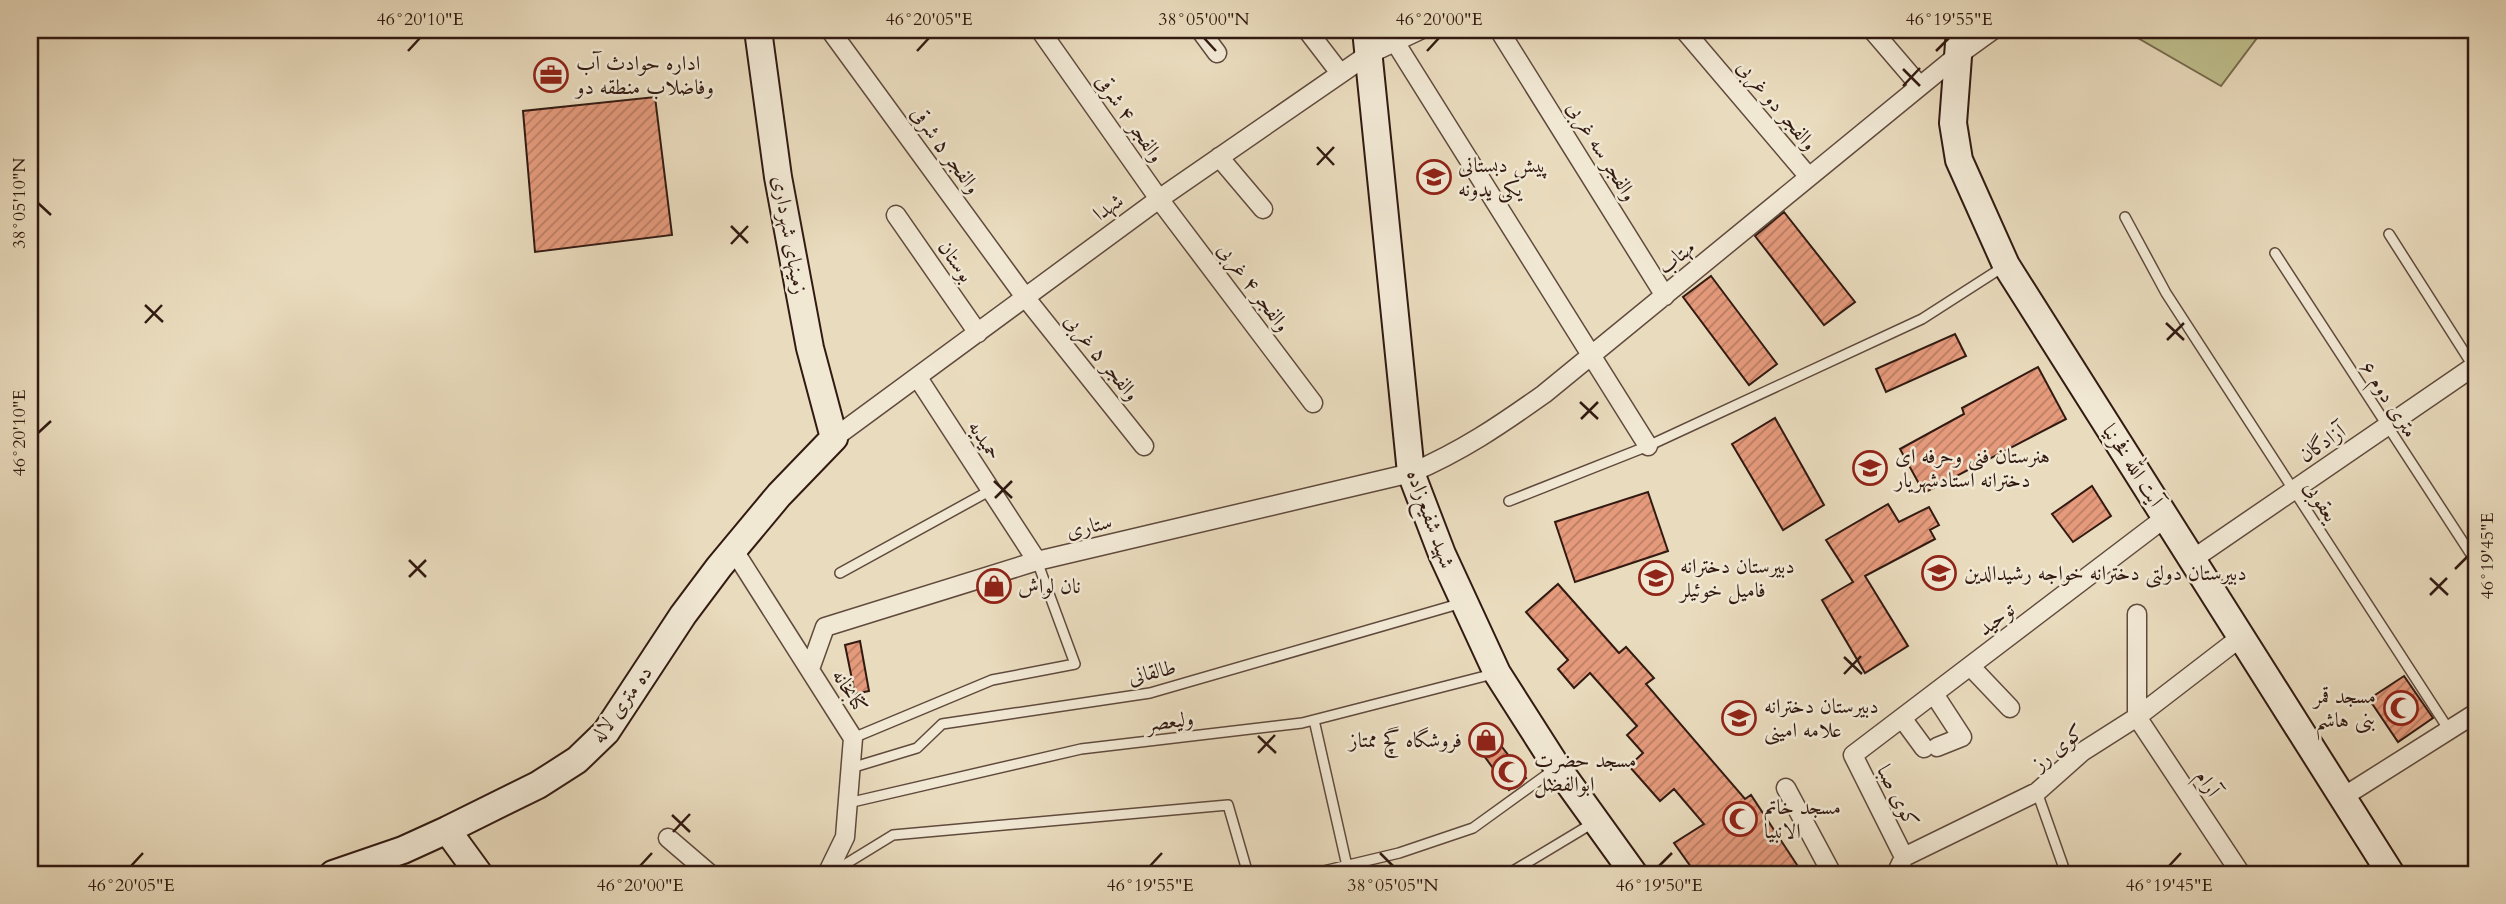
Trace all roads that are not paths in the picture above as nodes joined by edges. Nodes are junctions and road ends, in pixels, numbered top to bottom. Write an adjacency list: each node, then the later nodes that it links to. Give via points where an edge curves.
1 (758, 30): 35 (street, زمینهای شهرداری, via 810,348)
2 (830, 30): 28 (street, والفجر ۵ شرقی)
3 (1040, 30): 20 (street, والفجر ۴ شرقی)
4 (1200, 30): 14 (street)
5 (1307, 30): 16 (street)
6 (1420, 30): 13 (street, شهدا)
7 (1499, 30): 27 (street, والفجر سه غربی)
8 (1684, 30): 19 (street, والفجر دو غربی)
9 (1872, 30): 17 (street)
10 (1960, 30): 15 (street, آیت الله فخرنیا)
11 (1993, 30): 15 (street, مهتاب)
12 (1368, 42): 13 (street, شهدا); 16 (street, شهدا); 38 (street, شهید شفیع‌زاده)
13 (1395, 42): 30 (street)
14 (1217, 53)
15 (1957, 56): 17 (street, مهتاب); 26 (street, آیت الله فخرنیا, via 1953,123 1959,160)
16 (1340, 73): 18 (street, شهدا)
17 (1920, 86): 19 (street, مهتاب)
18 (1219, 156): 20 (street, شهدا); 21 (street)
19 (1809, 177): 27 (street, مهتاب)
20 (1159, 199): 28 (street, شهدا); 33 (street, والفجر ۴ غربی)
21 (1264, 209)
22 (896, 215): 29 (street, بوستان)
23 (2125, 217): 40 (lane, یعقوبی, via 2166,293)
24 (2389, 234): 31 (lane)
25 (2275, 253): 34 (lane, ۶ متری دوم)
26 (2006, 265): 37 (lane, via 1922,319); 42 (street, آیت الله فخرنیا)
27 (1665, 296): 30 (street, مهتاب)
28 (1025, 297): 29 (street, شهدا); 36 (street, والفجر ۵ غربی)
29 (978, 333): 32 (street, شهدا)
30 (1592, 355): 37 (street); 38 (street, مهتاب, via 1494,429 1450,456)
31 (2475, 368): 34 (street, آزادگان)
32 (918, 378): 35 (street, شهدا); 39 (street, حمیدیه)
33 (1313, 403)
34 (2386, 427): 40 (street, آزادگان); 46 (lane, ۶ متری دوم)
35 (834, 438): 43 (street, ده متری لاله)
36 (1144, 446)
37 (1648, 446): 41 (lane)
38 (1411, 472): 45 (street, ستاری); 48 (street, شهید شفیع‌زاده)
39 (991, 490): 45 (street, حمیدیه); 47 (lane)
40 (2293, 491): 44 (street, آزادگان); 60 (lane, یعقوبی)
41 (1509, 501)
42 (2166, 517): 44 (street, آیت الله فخرنیا); 51 (street, توحید)
43 (733, 549): 52 (street, کتابخانه); 70 (street, ده متری لاله, via 606,732 577,760 538,785)
44 (2193, 559): 50 (street, آیت الله فخرنیا)
45 (1037, 561): 52 (street, ستاری, via 825,627); 61 (lane, via 1075,664 992,680)
46 (2476, 562)
47 (840, 573)
48 (1464, 602): 53 (street, شهید شفیع‌زاده); 64 (lane, طالقانی, via 1150,693 942,724 917,748)
49 (2137, 614): 58 (street)
50 (2241, 637): 58 (street, کوی رز); 67 (street, آیت الله فخرنیا)
51 (1970, 667): 54 (street, توحید); 55 (street)
52 (810, 670): 61 (street, کتابخانه)
53 (1497, 673): 59 (lane, ولیعصر); 63 (street, شهید شفیع‌زاده)
54 (1934, 694): 57 (street, توحید); 57 (street, via 1962,737 1930,747)
55 (2010, 708)
56 (2476, 713): 60 (street)
57 (1902, 718): 62 (street, توحید)
58 (2137, 718): 66 (street, کوی رز, via 2082,752); 87 (street, آرام)
59 (1314, 720): 68 (lane, ولیعصر, via 1081,749); 73 (lane)
60 (2449, 730): 67 (street)
61 (853, 738): 64 (street, کتابخانه)
62 (1853, 755): 72 (street, کوی صبا)
63 (1557, 767): 69 (street, شهید شفیع‌زاده); 73 (lane, via 1473,828)
64 (851, 768): 68 (street, کتابخانه)
65 (1786, 788): 82 (street)
66 (2038, 792): 72 (street, کوی رز); 84 (lane)
67 (2343, 797): 88 (street, آیت الله فخرنیا)
68 (848, 803): 77 (street, کتابخانه, via 845,836)
69 (1597, 820): 80 (lane); 81 (street, شهید شفیع‌زاده)
70 (447, 830): 74 (street, ده متری لاله); 75 (street)
71 (668, 838): 76 (street)
72 (1903, 857): 83 (street)
73 (1347, 866): 79 (lane)
74 (340, 874)
75 (479, 874)
76 (710, 874)
77 (828, 874): 78 (lane, via 893,835 1228,804)
78 (1248, 874)
79 (1311, 874)
80 (1507, 874)
81 (1634, 874)
82 (1832, 874)
83 (1896, 874)
84 (2066, 874)
85 (2128, 874): 86 (lane)
86 (2147, 874)
87 (2241, 874)
88 (2391, 874)

